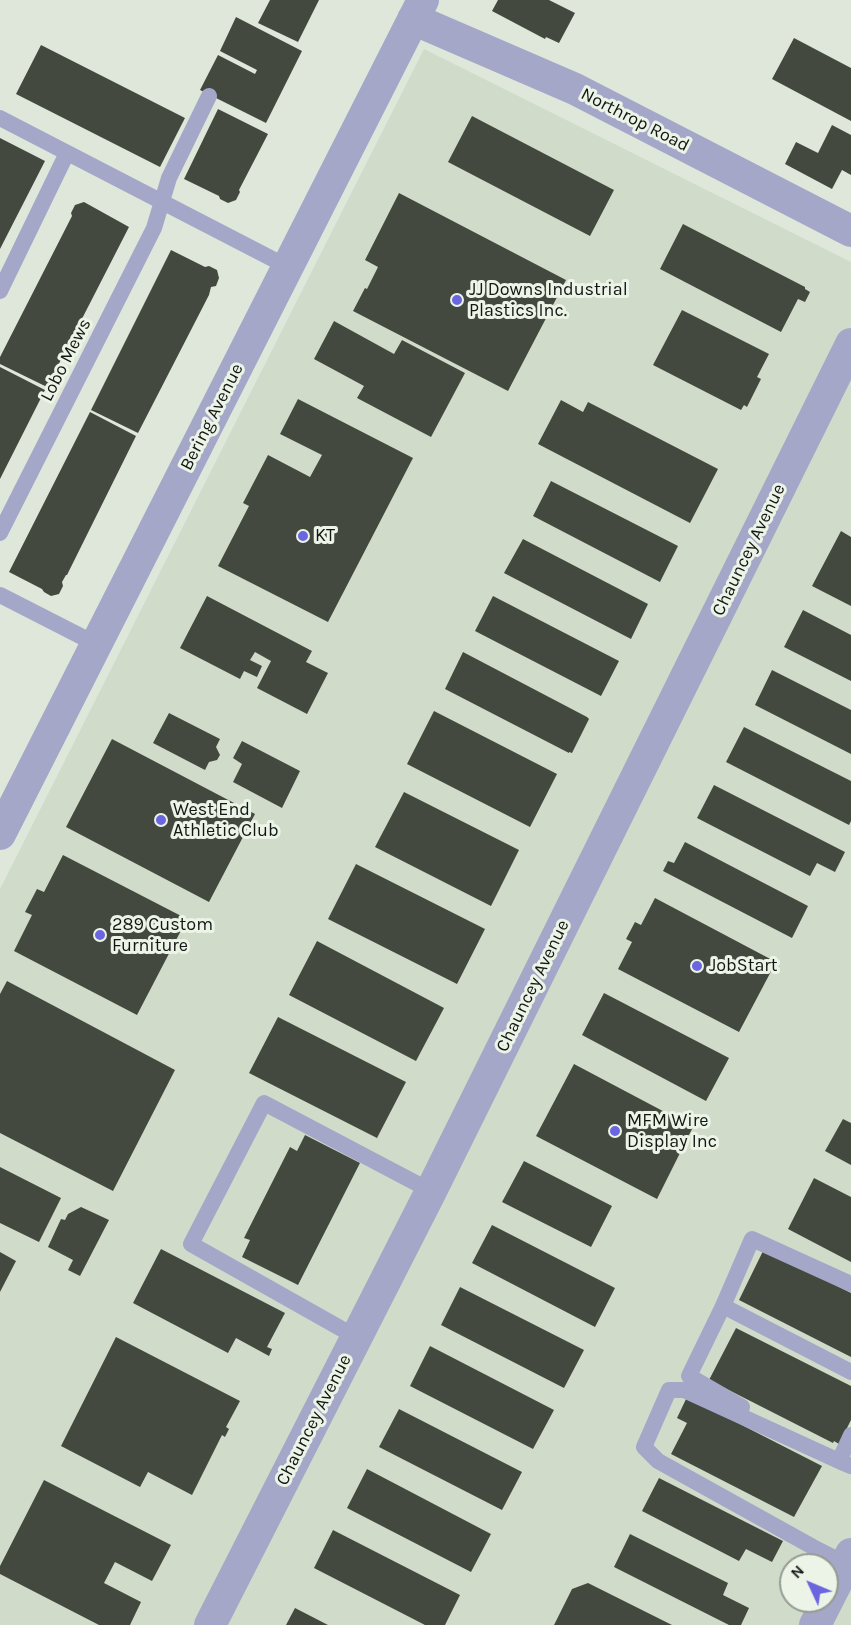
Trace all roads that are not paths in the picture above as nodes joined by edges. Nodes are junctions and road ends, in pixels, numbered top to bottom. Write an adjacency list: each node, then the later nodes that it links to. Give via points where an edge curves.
1 (418, 10): 6 (street, Northrop Road); 7 (street, Bering Avenue)
2 (209, 96): 5 (lane, Lobo Mews)
3 (0, 118): 4 (lane)
4 (67, 153): 5 (lane); 8 (lane)
5 (161, 202): 7 (lane); 10 (lane, Lobo Mews, via 154,228)
6 (851, 231)
7 (288, 267): 12 (street, Bering Avenue)
8 (0, 291)
9 (851, 344): 14 (street, Chauncey Avenue)
10 (0, 533)
11 (0, 595): 12 (lane)
12 (96, 644): 13 (street, Bering Avenue)
13 (0, 834)
14 (431, 1191): 17 (street, Chauncey Avenue); 17 (lane, via 264,1103 191,1244)
15 (851, 1284): 16 (lane, via 752,1239)
16 (723, 1306): 18 (lane); 19 (lane, via 688,1376 752,1412)
17 (356, 1337): 23 (street, Chauncey Avenue)
18 (851, 1372)
19 (764, 1427): 21 (lane); 22 (lane, via 684,1390 669,1390 644,1448 658,1461)
20 (851, 1435): 21 (lane)
21 (845, 1464)
22 (848, 1559): 24 (street)
23 (210, 1625)
24 (815, 1625)

